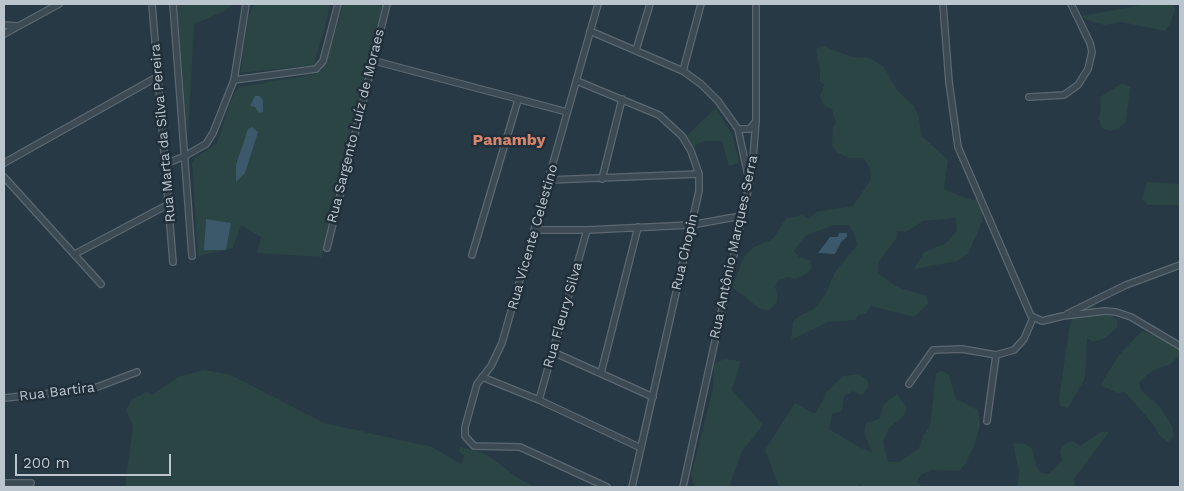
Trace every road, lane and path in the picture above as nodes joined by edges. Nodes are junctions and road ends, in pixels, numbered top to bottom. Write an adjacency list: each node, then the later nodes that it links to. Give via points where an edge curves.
1 (59, 4): 14 (street)
2 (152, 4): 20 (street, Rua Marta da Silva Pereira)
3 (173, 4): 29 (street, Rua Marta da Silva Pereira)
4 (246, 4): 21 (street)
5 (338, 4): 21 (street, via 322,61 316,69)
6 (386, 4): 18 (street, Rua Sargento Luíz de Moraes)
7 (598, 4): 15 (street, Rua Vicente Celestino)
8 (650, 4): 17 (street)
9 (701, 4): 19 (street)
10 (756, 4): 27 (street, Rua Antônio Marques Serra)
11 (943, 4): 51 (street, via 948,82 958,147)
12 (1071, 4): 23 (street, via 1090,43 1092,52 1088,70 1078,85 1064,95)
13 (4, 25): 14 (street)
14 (17, 26): 16 (street)
15 (590, 31): 17 (street); 22 (street, Rua Vicente Celestino)
16 (4, 34)
17 (636, 50): 19 (street)
18 (371, 60): 25 (street); 43 (street, Rua Sargento Luíz de Moraes)
19 (683, 71): 28 (street, via 711,94)
20 (157, 77): 30 (street); 31 (street, Rua Marta da Silva Pereira)
21 (234, 80): 29 (street, via 210,138)
22 (576, 81): 24 (street, Rua Chopin); 26 (street, Rua Vicente Celestino)
23 (1029, 97)
24 (622, 99): 32 (street, Rua Chopin, via 659,115 673,126 691,151); 34 (street)
25 (518, 100): 26 (street); 45 (street)
26 (568, 112): 35 (street, Rua Vicente Celestino)
27 (756, 120): 28 (street, via 750,129); 36 (street, Rua Antônio Marques Serra)
28 (738, 129): 36 (street)
29 (183, 157): 31 (street); 46 (street, Rua Marta da Silva Pereira)
30 (4, 162)
31 (167, 163): 37 (street, Rua Marta da Silva Pereira)
32 (699, 174): 34 (street); 39 (street, Rua Chopin, via 699,191)
33 (4, 177): 44 (street)
34 (602, 179): 35 (street)
35 (549, 180): 41 (street, Rua Vicente Celestino)
36 (749, 184): 38 (street, Rua Antônio Marques Serra)
37 (169, 204): 44 (street); 47 (street, Rua Marta da Silva Pereira)
38 (741, 216): 39 (street); 68 (street, Rua Antônio Marques Serra)
39 (691, 225): 40 (street); 59 (street, Rua Chopin)
40 (638, 227): 42 (street); 56 (street)
41 (535, 230): 42 (street); 57 (street, Rua Vicente Celestino, via 497,357)
42 (587, 230): 53 (street, Rua Fleury Silva)
43 (327, 248)
44 (75, 254): 49 (street)
45 (472, 255)
46 (192, 256)
47 (173, 262)
48 (1180, 265): 50 (street, via 1126,285)
49 (101, 284)
50 (1063, 316): 51 (street, via 1042,321); 52 (street, via 1116,312 1131,317)
51 (1032, 318): 54 (street, via 1020,345 1009,353)
52 (1180, 346)
53 (553, 352): 56 (street); 61 (street, Rua Fleury Silva)
54 (996, 355): 58 (street, via 962,348 933,350); 62 (street)
55 (137, 372): 60 (street, Rua Bartira, via 92,389)
56 (601, 373): 59 (street)
57 (482, 377): 61 (street); 66 (street, Rua Vicente Celestino, via 473,394 465,427 465,436 470,443 481,448 520,447)
58 (909, 384)
59 (653, 397): 63 (street, Rua Chopin)
60 (4, 398)
61 (539, 400): 63 (street)
62 (987, 421)
63 (641, 448): 67 (street, Rua Chopin)
64 (30, 482): 65 (street)
65 (4, 483)
66 (607, 487)
67 (632, 487)
68 (683, 487)

